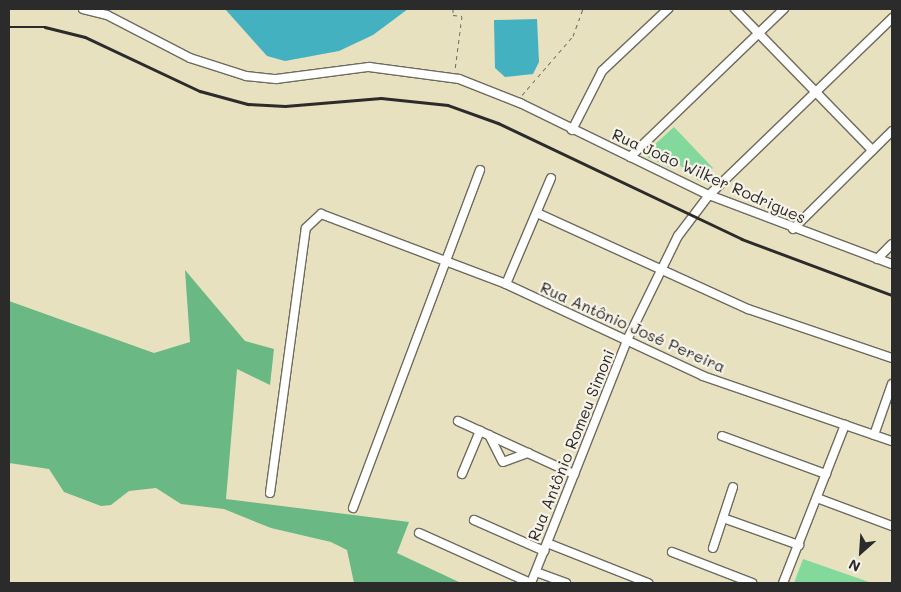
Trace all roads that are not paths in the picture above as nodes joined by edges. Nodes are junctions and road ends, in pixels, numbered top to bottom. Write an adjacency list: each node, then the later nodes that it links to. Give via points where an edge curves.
1 (83, 9): 5 (street, Rua João Wilker Rodrigues)
2 (668, 9): 9 (street, via 600,74)
3 (735, 9): 7 (street)
4 (784, 9): 7 (street)
5 (106, 12): 9 (street, Rua João Wilker Rodrigues, via 190,58 246,76 276,79 369,67 453,78 520,103)
6 (892, 18): 8 (street, Rua Antônio Romeu Simoni)
7 (759, 34): 8 (street); 12 (street)
8 (816, 92): 11 (street); 15 (street, Rua Antônio Romeu Simoni)
9 (572, 130): 12 (street, Rua João Wilker Rodrigues)
10 (892, 130): 11 (street)
11 (872, 150): 17 (street)
12 (630, 157): 15 (street, Rua João Wilker Rodrigues)
13 (480, 170): 20 (street)
14 (551, 178): 16 (street)
15 (709, 195): 17 (street, Rua João Wilker Rodrigues); 22 (street, Rua Antônio Romeu Simoni, via 678,236)
16 (537, 213): 22 (street); 23 (street)
17 (793, 229): 19 (street, Rua João Wilker Rodrigues)
18 (892, 244): 19 (street)
19 (877, 259): 21 (street, Rua João Wilker Rodrigues)
20 (446, 260): 23 (street, Rua Antônio José Pereira); 39 (street, Rua Antônio José Pereira, via 321,214 310,220); 41 (street)
21 (892, 264)
22 (661, 269): 24 (street, Rua Antônio Romeu Simoni); 25 (street, via 765,316)
23 (506, 284): 24 (street, Rua Antônio José Pereira)
24 (628, 340): 28 (street, Rua Antônio José Pereira, via 703,376); 36 (street, Rua Antônio Romeu Simoni)
25 (892, 358)
26 (892, 384): 31 (street)
27 (458, 420): 29 (street)
28 (845, 425): 31 (street, Rua Antônio José Pereira); 37 (street)
29 (480, 431): 30 (street); 35 (street)
30 (489, 435): 34 (street); 34 (street, via 503,462)
31 (874, 435): 33 (street, Rua Antônio José Pereira)
32 (722, 436): 37 (street)
33 (892, 441)
34 (528, 453): 36 (street)
35 (462, 474)
36 (574, 474): 46 (street, Rua Antônio Romeu Simoni)
37 (826, 474): 40 (street)
38 (733, 487): 42 (street)
39 (270, 493)
40 (817, 498): 44 (street); 47 (street)
41 (352, 508)
42 (723, 518): 47 (street); 48 (street)
43 (474, 520): 49 (street)
44 (892, 526)
45 (419, 533): 52 (street)
46 (547, 543): 49 (street, Rua Antônio Romeu Simoni); 54 (street)
47 (798, 545): 56 (street)
48 (713, 548)
49 (544, 552): 51 (street, Rua Antônio Romeu Simoni)
50 (672, 552): 55 (street)
51 (536, 572): 52 (street, Rua Antônio Romeu Simoni); 53 (street)
52 (530, 583)
53 (566, 583)
54 (648, 583)
55 (752, 583)
56 (783, 583)

